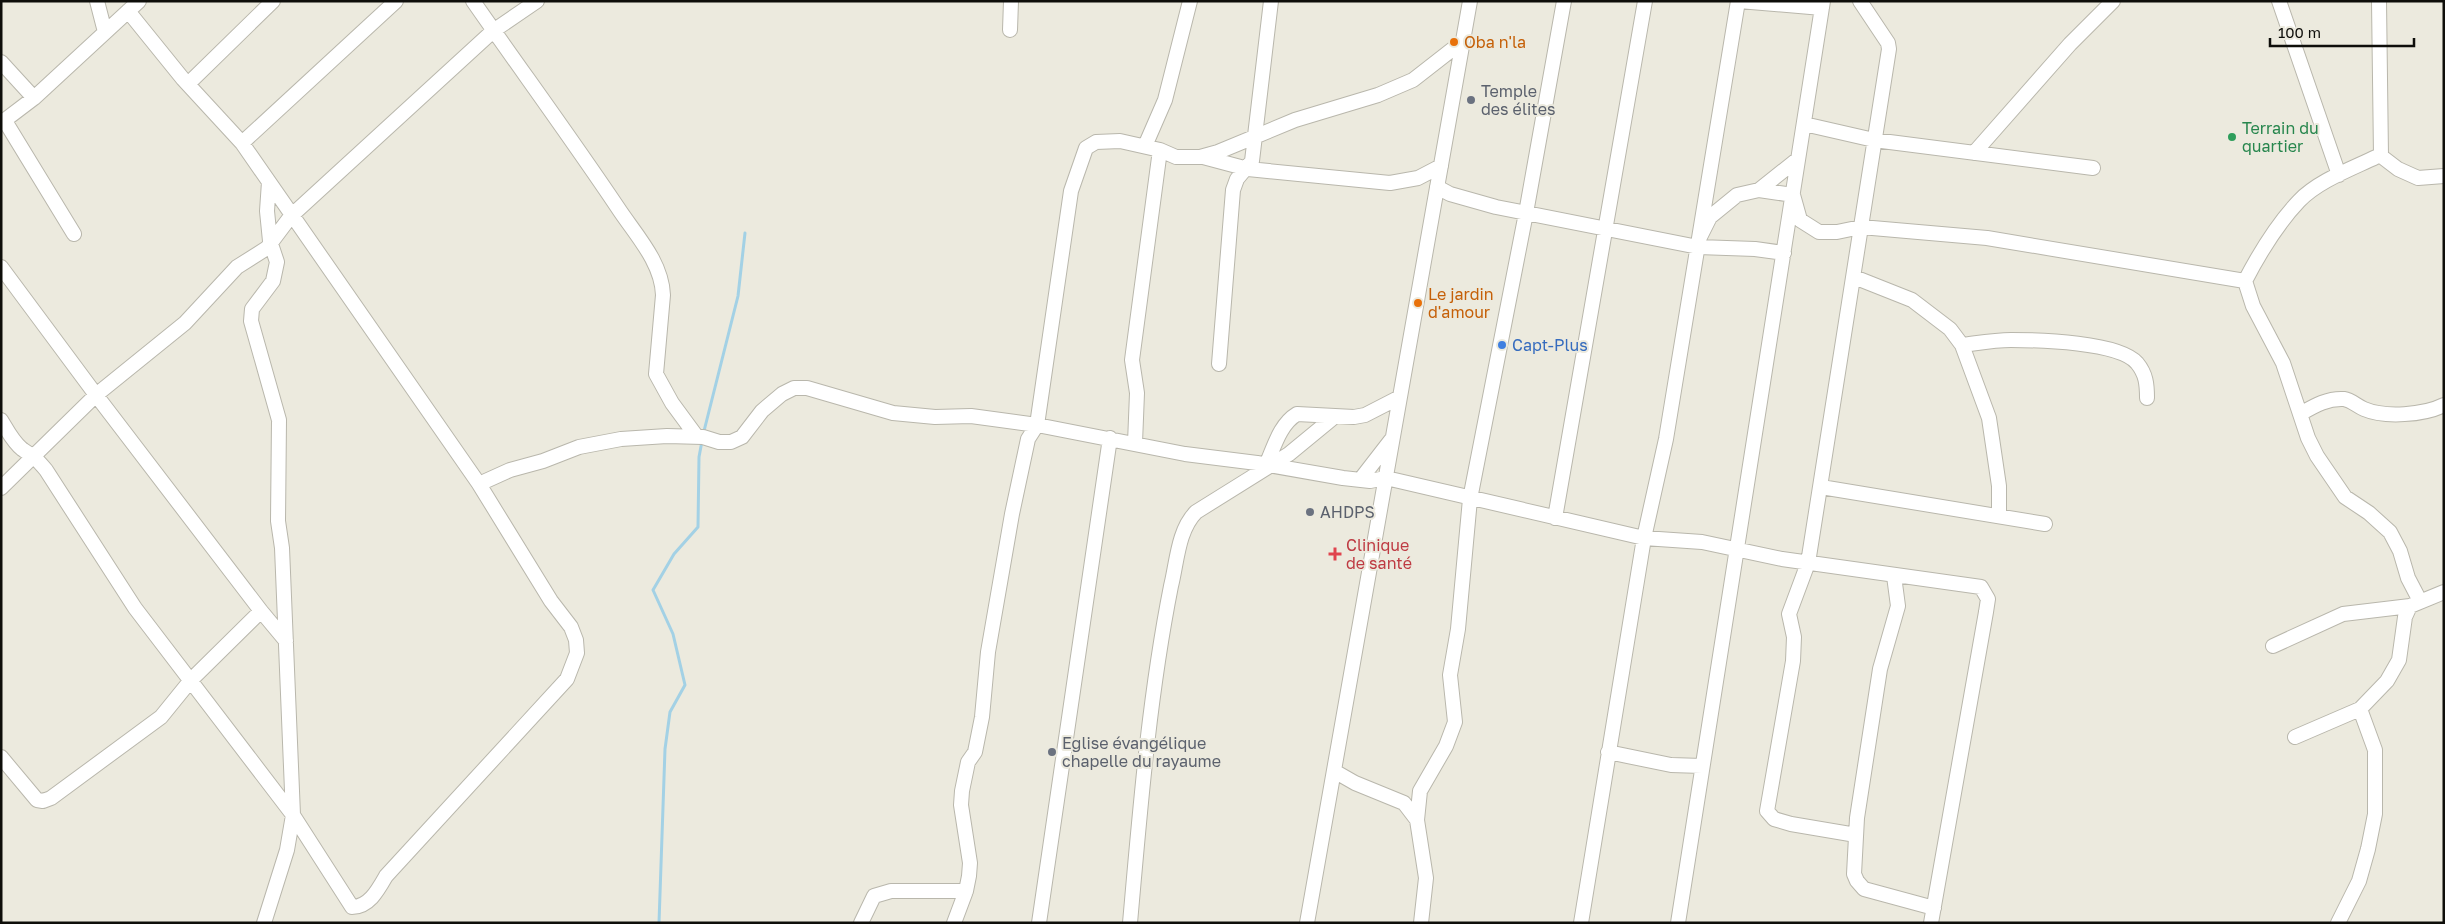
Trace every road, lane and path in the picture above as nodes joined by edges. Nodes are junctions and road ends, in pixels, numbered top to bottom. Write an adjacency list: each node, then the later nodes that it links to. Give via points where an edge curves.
1 (98, 1): 21 (street)
2 (273, 1): 24 (street)
3 (396, 1): 30 (street)
4 (472, 1): 20 (street)
5 (537, 1): 20 (street)
6 (1011, 1): 19 (street)
7 (1190, 1): 31 (street, via 1166,100)
8 (1271, 1): 28 (street)
9 (1470, 1): 22 (street)
10 (1564, 1): 46 (street)
11 (1644, 1): 49 (street)
12 (1739, 1): 17 (street); 52 (street)
13 (1860, 1): 29 (street, via 1889,49)
14 (2279, 1): 40 (street)
15 (2379, 1): 34 (street)
16 (2105, 4): 33 (street)
17 (1823, 5): 26 (street)
18 (133, 6): 21 (street); 24 (street)
19 (1010, 30)
20 (493, 31): 47 (street); 67 (street, via 593,170 658,270 663,295 656,374)
21 (105, 32): 25 (street)
22 (1463, 41): 28 (street, via 1413,80 1378,95); 37 (street)
23 (1, 62): 25 (street)
24 (188, 84): 30 (street)
25 (34, 98): 27 (street, via 18,109)
26 (1804, 124): 29 (street); 36 (street)
27 (4, 126): 50 (street)
28 (1257, 135): 35 (street); 39 (street)
29 (1874, 140): 33 (street); 48 (street)
30 (242, 143): 42 (street)
31 (1144, 146): 32 (street); 66 (street, via 1120,141 1096,142 1086,148 1081,158 1071,191)
32 (1160, 150): 35 (street, via 1176,157); 70 (street, via 1132,360 1137,393)
33 (1974, 153): 38 (street)
34 (2381, 156): 40 (street); 41 (street, via 2418,178)
35 (1200, 157): 39 (street)
36 (1798, 159): 44 (street); 45 (street)
37 (1441, 166): 39 (street, via 1418,178 1390,183); 43 (street)
38 (2093, 168)
39 (1248, 169): 58 (street, via 1233,190)
40 (2340, 174): 56 (street, via 2299,200)
41 (2444, 176)
42 (269, 182): 47 (street); 51 (street)
43 (1437, 187): 46 (street, via 1465,199); 60 (street)
44 (1759, 190): 45 (street); 52 (street, via 1737,195 1710,217)
45 (1792, 196): 48 (street, via 1800,220 1812,229 1837,232); 53 (street)
46 (1526, 213): 49 (street); 78 (street)
47 (291, 216): 51 (street); 75 (street)
48 (1862, 227): 55 (street); 56 (street, via 1987,238)
49 (1606, 229): 52 (street); 80 (street)
50 (74, 234)
51 (270, 241): 59 (street, via 267,248 237,267 185,324); 89 (street, via 277,262 273,282 252,309 251,321 279,420 278,521)
52 (1699, 242): 53 (street); 82 (street, via 1666,439)
53 (1784, 253): 83 (street)
54 (1, 267): 59 (street)
55 (1854, 277): 57 (street, via 1912,300 1950,329); 76 (street)
56 (2245, 281): 63 (street, via 2253,306 2283,363)
57 (1962, 345): 61 (street, via 2009,340 2052,341 2117,350 2136,362 2147,378); 79 (street, via 1989,418 1999,486)
58 (1219, 364)
59 (96, 395): 71 (street); 88 (street)
60 (1400, 397): 64 (street, via 1365,415); 69 (street)
61 (2147, 398)
62 (2444, 405): 63 (street, via 2388,416 2364,409 2346,399 2336,399)
63 (2300, 414): 87 (street, via 2317,456 2345,498 2390,532 2400,551)
64 (1334, 417): 72 (street, via 1289,454); 72 (street, via 1308,413 1290,418)
65 (1, 420): 71 (street, via 22,449)
66 (1037, 425): 67 (street, via 971,416 893,413 807,388 794,388 762,411 742,437 731,442); 68 (street); 101 (street, via 1028,439 1012,514 988,652 982,717 962,791 961,805 970,864)
67 (697, 437): 75 (street, via 622,439 579,447 510,470)
68 (1110, 438): 70 (street); 106 (street)
69 (1393, 438): 73 (street); 74 (street)
70 (1136, 443): 72 (street, via 1185,454)
71 (34, 455): 77 (street); 91 (street, via 135,608)
72 (1268, 465): 74 (street); 107 (street, via 1196,512 1182,537 1166,610 1147,741)
73 (1386, 478): 74 (street); 78 (street); 97 (street)
74 (1360, 480)
75 (480, 484): 98 (street, via 551,601 571,627 577,653 567,679 360,907 352,907)
76 (1821, 487): 79 (street); 84 (street)
77 (1, 488)
78 (1470, 499): 80 (street); 99 (street, via 1458,629 1450,675 1455,722 1446,746 1420,791)
79 (1999, 516): 81 (street)
80 (1555, 518): 82 (street)
81 (2045, 524)
82 (1644, 538): 83 (street); 94 (street)
83 (1737, 548): 84 (street); 96 (street)
84 (1808, 563): 85 (street); 100 (street, via 1789,614 1794,637 1793,660 1767,811 1774,820)
85 (1894, 576): 100 (street, via 1898,606 1880,669); 102 (street, via 1980,587 1988,599)
86 (2444, 592): 87 (street)
87 (2415, 603): 90 (street, via 2343,614); 92 (street, via 2405,617 2400,660 2387,681)
88 (261, 611): 89 (street); 91 (street)
89 (286, 641): 98 (street)
90 (2273, 646)
91 (190, 680): 95 (street, via 161,717 51,798 37,800); 98 (street)
92 (2360, 709): 93 (street); 113 (street, via 2375,750 2374,814 2359,881)
93 (2295, 737)
94 (1608, 752): 96 (street, via 1671,765); 110 (street)
95 (1, 758)
96 (1702, 766): 111 (street)
97 (1334, 771): 99 (street, via 1404,803); 108 (street)
98 (293, 815): 103 (street, via 287,850)
99 (1417, 820): 109 (street, via 1426,878)
100 (1856, 835): 102 (street, via 1854,874 1864,889)
101 (966, 891): 104 (street, via 891,891 874,896); 105 (street)
102 (1934, 908): 112 (street)
103 (264, 923)
104 (861, 923)
105 (954, 923)
106 (1039, 923)
107 (1130, 923)
108 (1307, 923)
109 (1421, 923)
110 (1581, 923)
111 (1678, 923)
112 (1931, 923)
113 (2338, 923)

